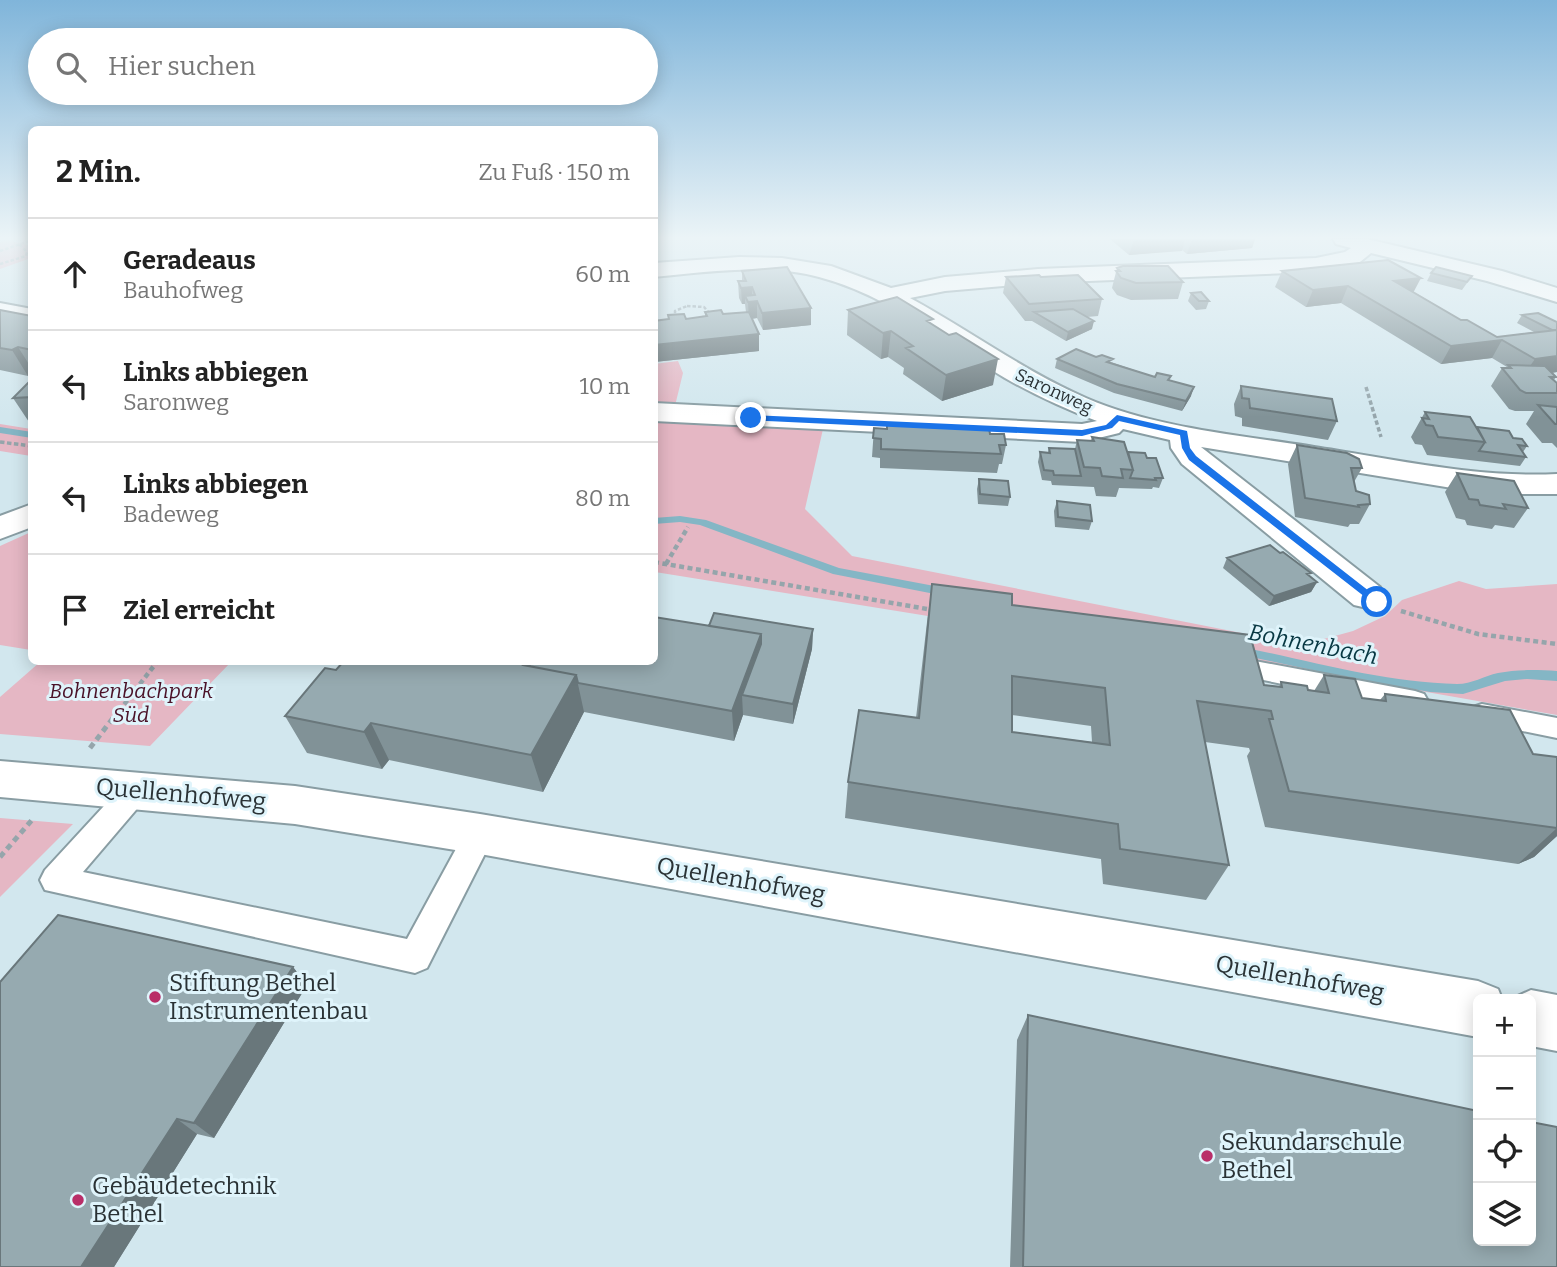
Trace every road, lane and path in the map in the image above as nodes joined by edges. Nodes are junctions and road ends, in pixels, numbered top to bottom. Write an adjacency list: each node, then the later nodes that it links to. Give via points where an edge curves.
1 (891, 298): 8 (street, Saronweg, via 1021,378)
2 (0, 308): 3 (lane)
3 (28, 313)
4 (681, 320): 4 (path, via 699,321 710,312 699,306 682,307 674,314); 5 (path)
5 (672, 324)
6 (1366, 387): 12 (path)
7 (658, 412): 8 (street, via 1082,433 1109,427)
8 (1117, 418): 9 (street, Saronweg)
9 (1184, 433): 12 (street, Saronweg); 19 (street, via 1193,458)
10 (0, 442): 11 (path)
11 (28, 446)
12 (1391, 468): 13 (street, Saronweg, via 1493,482)
13 (1557, 484)
14 (28, 516): 16 (street)
15 (688, 527): 18 (path)
16 (0, 529)
17 (658, 563): 18 (path)
18 (666, 564): 20 (path)
19 (1367, 596): 21 (path, via 1441,626 1483,637)
20 (937, 610)
21 (1557, 644)
22 (155, 665): 26 (path)
23 (1227, 665): 24 (lane)
24 (1557, 728)
25 (0, 779): 26 (street, Quellenhofweg)
26 (63, 784): 27 (street, Quellenhofweg)
27 (137, 789): 28 (street, Quellenhofweg, via 295,805); 28 (lane, via 56,880 415,957)
28 (480, 834): 29 (street, Quellenhofweg)
29 (1473, 1008)
30 (1536, 1019): 31 (street)
31 (1557, 1023)

